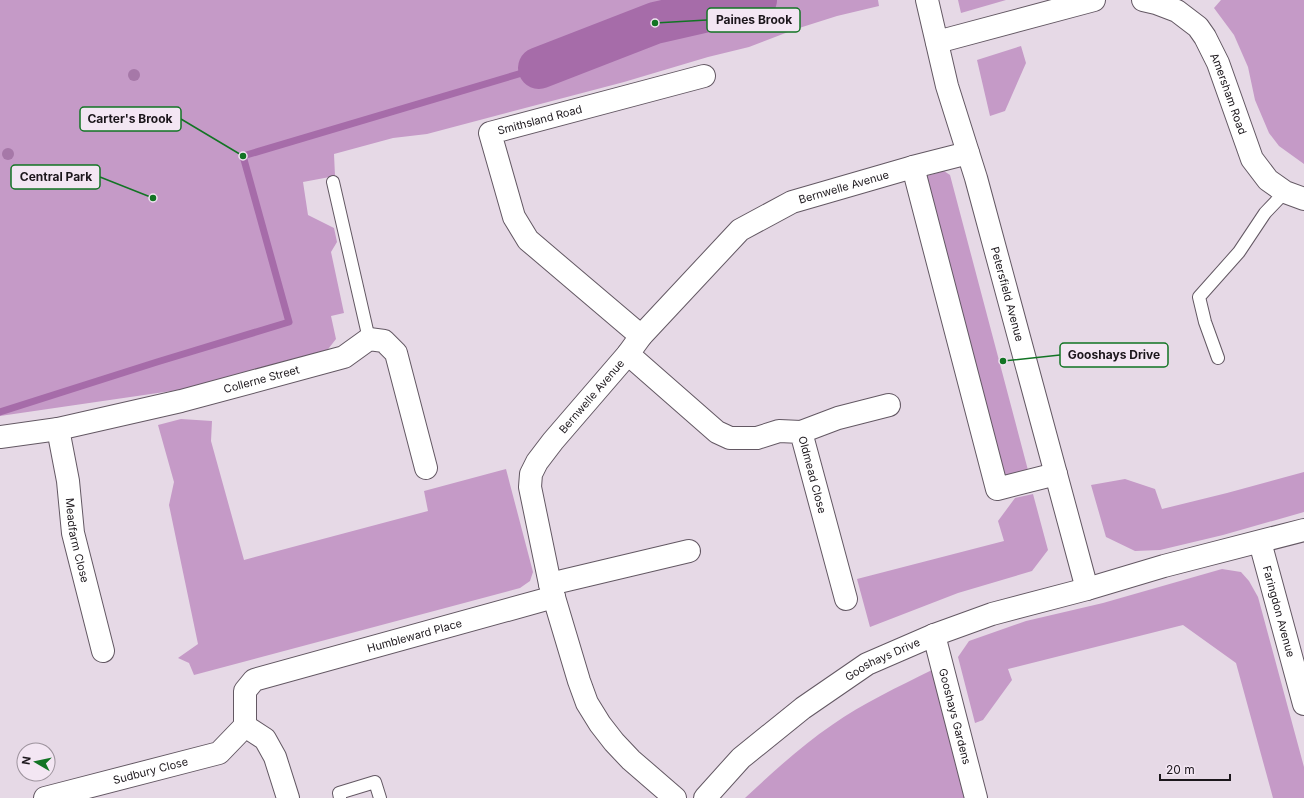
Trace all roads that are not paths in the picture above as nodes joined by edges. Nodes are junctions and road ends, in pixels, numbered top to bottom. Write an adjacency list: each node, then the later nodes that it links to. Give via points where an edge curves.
1 (927, 0): 4 (street, Petersfield Avenue)
2 (1094, 0): 4 (street)
3 (1143, 0): 9 (street, Amersham Road, via 1177,11 1198,27 1218,63 1252,159 1268,180)
4 (937, 42): 6 (street, Petersfield Avenue, via 947,86)
5 (704, 76): 10 (street, Smithsland Road, via 490,133 514,217 528,240)
6 (968, 153): 7 (street, Bernwelle Avenue); 19 (street, Petersfield Avenue)
7 (913, 167): 10 (street, Bernwelle Avenue, via 792,202 740,230); 19 (street, via 998,489)
8 (333, 182): 11 (lane)
9 (1295, 196): 13 (lane, via 1265,213 1239,252 1199,297)
10 (641, 336): 12 (street, Bernwelle Avenue)
11 (369, 339): 15 (street, Collerne Street, via 344,357 181,401); 18 (street, via 384,341 396,353)
12 (628, 354): 16 (street, Oldmead Close, via 717,432 730,438 757,438 779,431); 24 (street, Bernwelle Avenue, via 553,441 537,462 532,474 530,487)
13 (1218, 358)
14 (889, 405): 16 (street, via 838,418)
15 (58, 429): 17 (street, Collerne Street); 27 (street, Meadfarm Close, via 68,481 73,533)
16 (801, 432): 25 (street, Oldmead Close)
17 (0, 437)
18 (426, 468)
19 (1056, 474): 23 (street, Petersfield Avenue)
20 (1304, 530): 21 (street, Gooshays Drive)
21 (1260, 542): 23 (street, Gooshays Drive, via 1164,566); 28 (street, Faringdon Avenue)
22 (689, 551): 24 (street, Humbleward Place)
23 (1087, 589): 26 (street, Gooshays Drive, via 992,614)
24 (552, 590): 29 (street, Humbleward Place, via 254,680 245,691); 34 (street, Bernwelle Avenue, via 587,703 614,742)
25 (846, 599)
26 (934, 635): 35 (street, Gooshays Drive, via 867,664 803,708 741,758); 36 (street, Gooshays Gardens)
27 (103, 651)
28 (1304, 704)
29 (245, 726): 30 (street, Sudbury Close, via 219,753); 31 (street, via 265,738 275,757)
30 (45, 798)
31 (288, 798)
32 (340, 798): 33 (lane, via 338,793 375,782)
33 (380, 798)
34 (675, 798)
35 (705, 798)
36 (976, 798)

